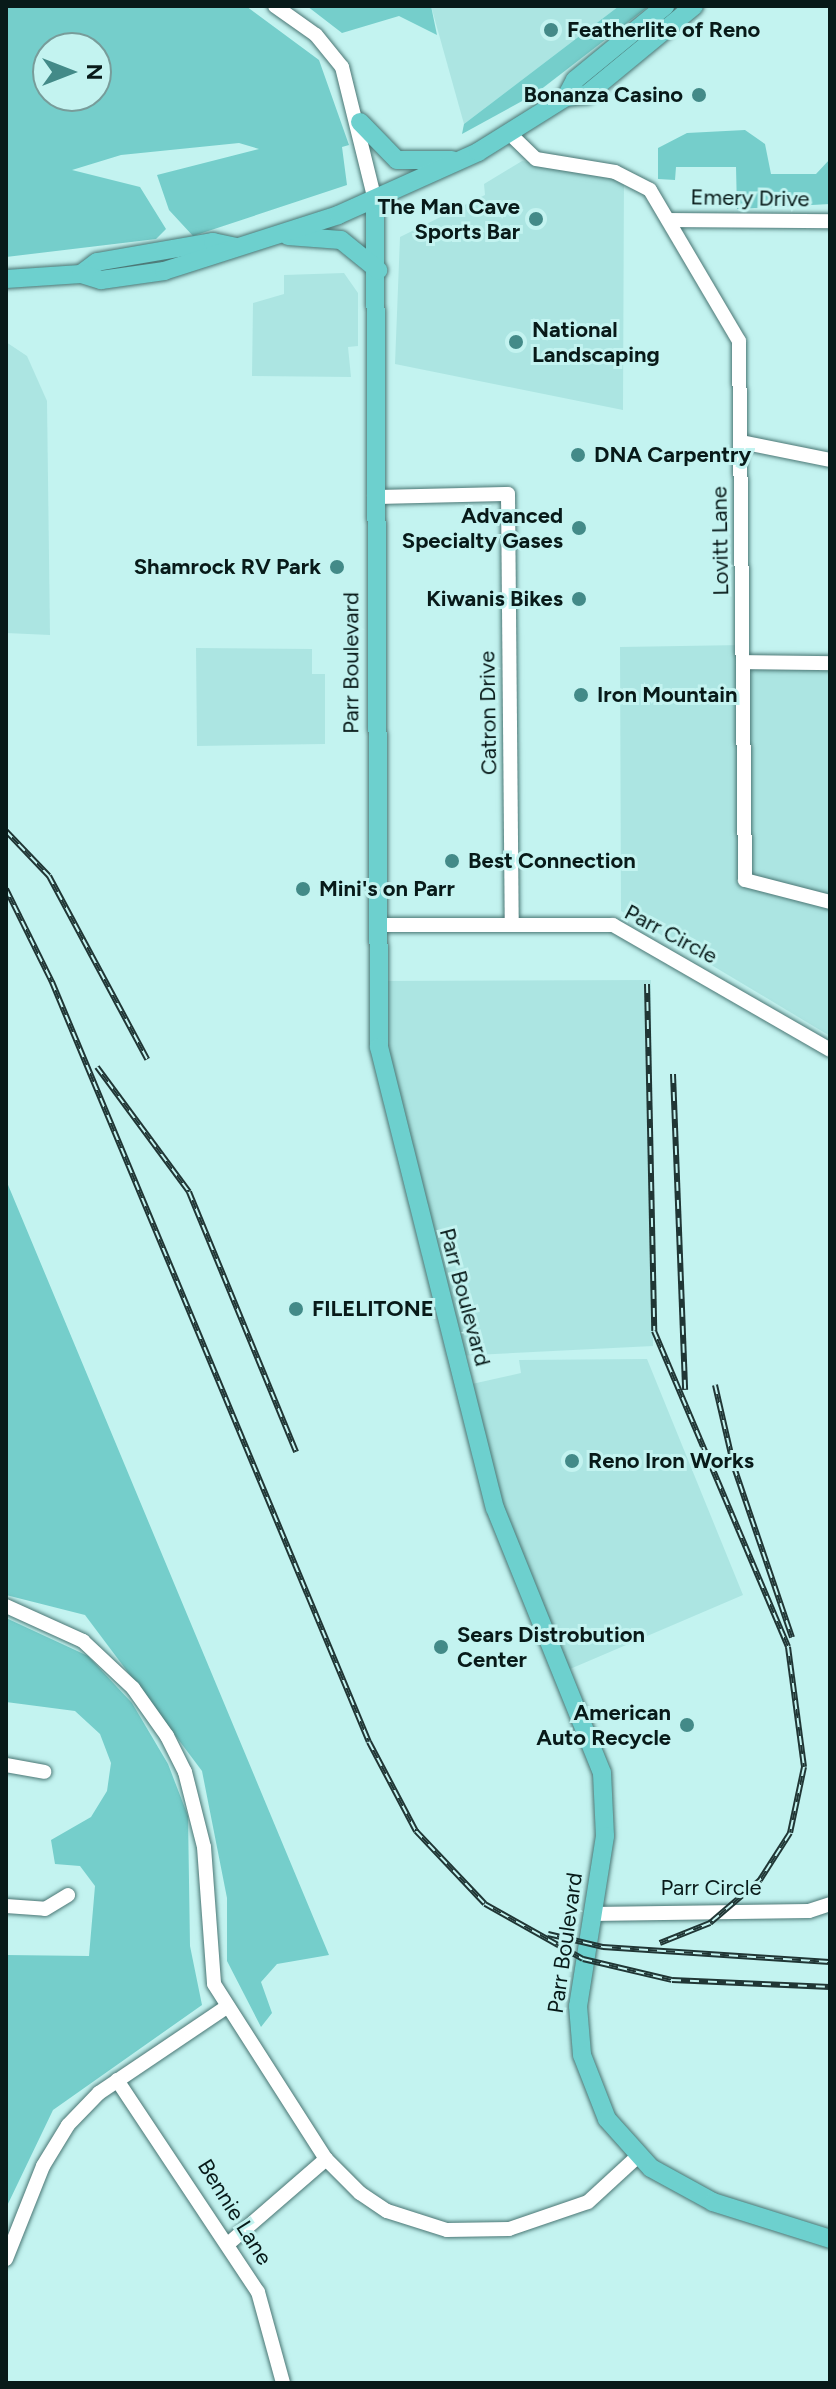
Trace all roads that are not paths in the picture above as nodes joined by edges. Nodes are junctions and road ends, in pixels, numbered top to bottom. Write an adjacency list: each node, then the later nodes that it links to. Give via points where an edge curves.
1 (275, 6): 5 (street, via 331,52)
2 (665, 6): 4 (main road, via 575,80)
3 (694, 6): 4 (main road, via 586,95)
4 (566, 97): 6 (main road)
5 (360, 122): 7 (main road, via 397,160); 8 (street)
6 (509, 133): 7 (main road); 9 (street, Emery Drive, via 536,159 639,182)
7 (463, 159): 8 (main road)
8 (375, 200): 11 (main road); 12 (main road, Parr Boulevard)
9 (671, 220): 10 (street, Emery Drive); 14 (street, Lovitt Lane, via 739,341)
10 (830, 221)
11 (276, 235): 12 (main road, via 341,240); 13 (main road, via 236,247 213,242 97,262 81,274)
12 (378, 270): 16 (main road, Parr Boulevard)
13 (6, 279)
14 (741, 442): 15 (street); 17 (street, Lovitt Lane)
15 (830, 460)
16 (374, 497): 20 (street, Catron Drive, via 508,494); 21 (main road, Parr Boulevard)
17 (743, 662): 18 (street); 19 (street, Lovitt Lane, via 745,880)
18 (830, 663)
19 (830, 902)
20 (512, 923): 21 (street, Parr Circle); 22 (street, Parr Circle, via 597,922 628,930)
21 (377, 925): 29 (main road, Parr Boulevard, via 385,1089 492,1497 602,1773 605,1827)
22 (830, 1050)
23 (6, 1606): 30 (street, via 83,1641 133,1688 167,1736 197,1812 208,1964)
24 (6, 1765): 25 (street)
25 (44, 1772)
26 (68, 1895): 28 (street, via 45,1909)
27 (830, 1904): 29 (street, Parr Circle, via 809,1911)
28 (6, 1906)
29 (592, 1914): 32 (main road, Parr Boulevard, via 578,2006 582,2055 607,2119)
30 (225, 2008): 31 (street); 33 (street)
31 (117, 2080): 35 (street, Bennie Lane); 36 (street, via 53,2147)
32 (638, 2156): 33 (street, via 612,2184 563,2214 480,2233 387,2211); 34 (main road, Parr Boulevard, via 691,2193)
33 (326, 2159): 35 (street)
34 (830, 2239)
35 (228, 2244): 37 (street, Bennie Lane, via 264,2305)
36 (6, 2259)
37 (283, 2383)

